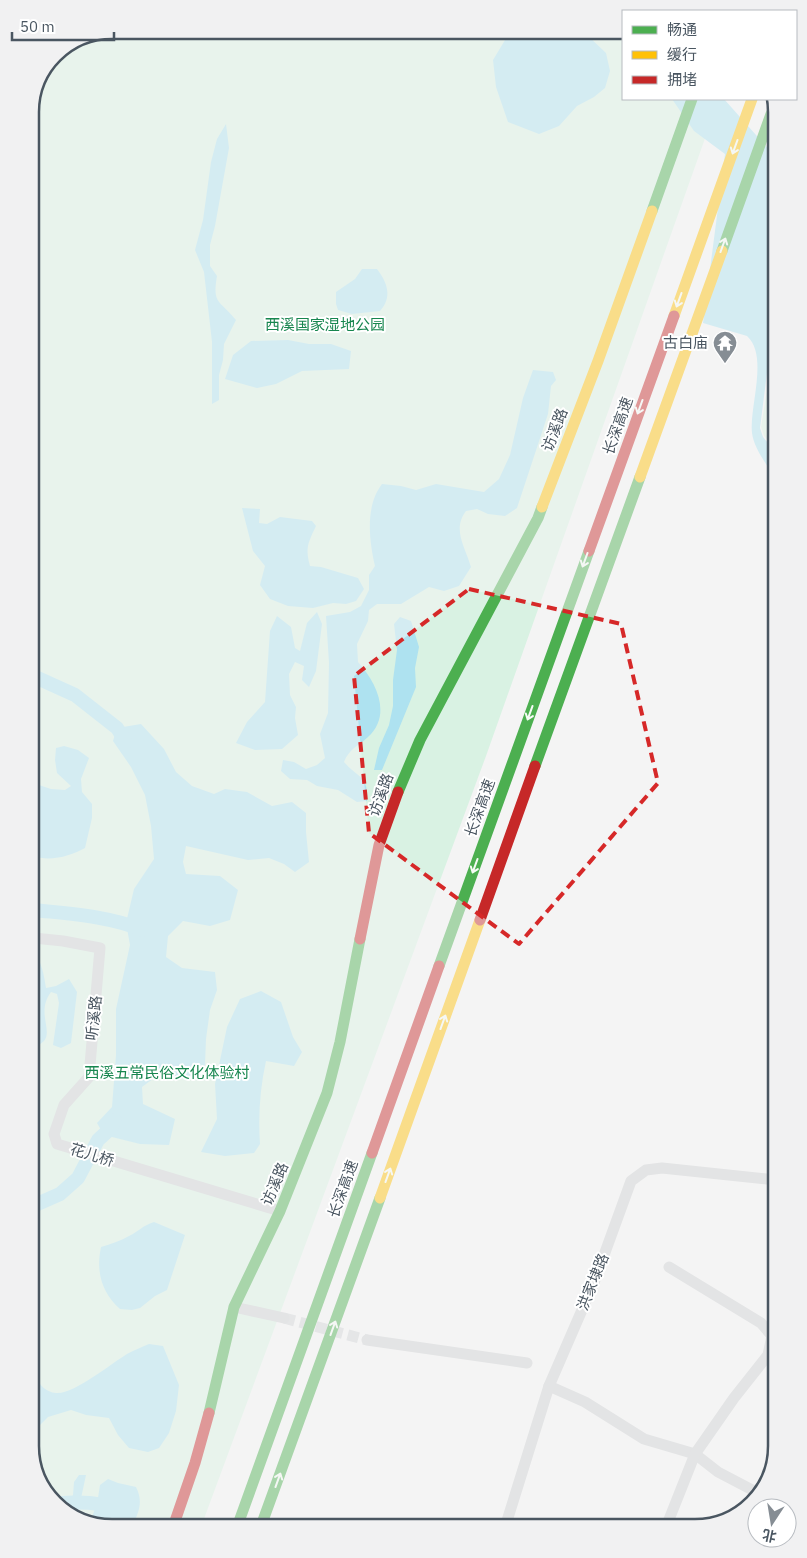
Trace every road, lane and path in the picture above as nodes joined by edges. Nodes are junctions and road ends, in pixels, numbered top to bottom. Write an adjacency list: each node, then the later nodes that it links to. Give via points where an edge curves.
1 (692, 100): 7 (main road, 访溪路, via 538,518 420,740 390,811 379,846 327,1092)
2 (752, 100): 19 (main road, 长深高速, one-way to 19)
3 (768, 123): 20 (main road, one-way to 3)
4 (39, 939): 5 (street, 听溪路, via 100,948 89,1077 64,1105 54,1134)
5 (57, 1144): 7 (street, 花儿桥)
6 (768, 1179): 15 (street, 洪家埭路, via 662,1168 646,1170 631,1181 595,1280)
7 (280, 1211): 9 (main road, 访溪路)
8 (669, 1266): 11 (street, via 761,1323)
9 (234, 1308): 10 (street); 18 (main road, 访溪路, via 211,1404)
10 (284, 1318)
11 (768, 1331)
12 (367, 1340): 14 (street)
13 (768, 1355): 16 (street)
14 (527, 1363)
15 (549, 1386): 16 (street, via 585,1402 644,1439); 21 (street, 洪家埭路)
16 (695, 1454): 17 (street, via 718,1472); 22 (street)
17 (753, 1490)
18 (176, 1519)
19 (240, 1519)
20 (264, 1519)
21 (508, 1519)
22 (669, 1519)

